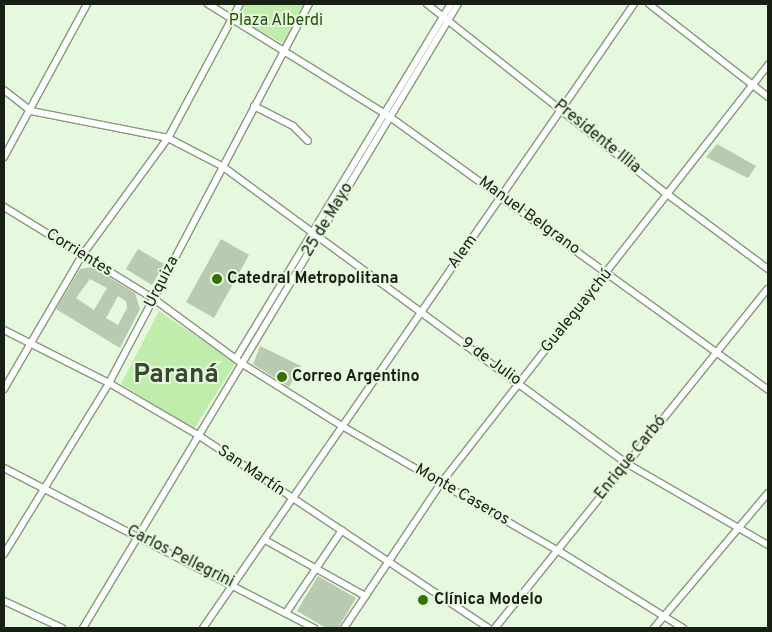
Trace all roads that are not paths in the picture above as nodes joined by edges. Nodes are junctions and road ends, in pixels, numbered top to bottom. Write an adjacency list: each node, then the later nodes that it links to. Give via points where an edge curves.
1 (87, 4): 19 (street)
2 (208, 4): 11 (street, Manuel Belgrano)
3 (240, 4): 11 (street)
4 (309, 4): 12 (street, Urquiza)
5 (427, 4): 10 (street, Presidente Illia)
6 (452, 4): 10 (street, 25 de Mayo)
7 (458, 4): 10 (street, 25 de Mayo)
8 (634, 4): 18 (street, Alem)
9 (649, 4): 14 (street)
10 (447, 16): 18 (street, Presidente Illia); 20 (street, 25 de Mayo)
11 (232, 18): 12 (street, Manuel Belgrano); 21 (street)
12 (284, 50): 17 (street, Urquiza); 20 (street, Manuel Belgrano)
13 (768, 65): 14 (street, Gualeguaychú)
14 (753, 85): 16 (street); 25 (street, Gualeguaychú)
15 (4, 90): 19 (street)
16 (768, 97)
17 (254, 106): 22 (street, via 292,126); 24 (street, Urquiza)
18 (562, 110): 25 (street, Presidente Illia); 26 (street, Alem)
19 (31, 112): 21 (street, 9 de Julio); 23 (street)
20 (387, 116): 26 (street, Manuel Belgrano); 28 (street, 25 de Mayo)
21 (168, 138): 24 (street, 9 de Julio); 29 (street)
22 (308, 141)
23 (4, 157)
24 (222, 166): 28 (street, 9 de Julio); 33 (street, Urquiza)
25 (669, 194): 30 (street, Presidente Illia); 31 (street, Gualeguaychú)
26 (503, 196): 31 (street, Manuel Belgrano); 34 (street, Alem)
27 (4, 207): 29 (street, Corrientes)
28 (316, 234): 34 (street, 9 de Julio); 38 (street, 25 de Mayo)
29 (83, 254): 33 (street, Corrientes); 36 (street)
30 (768, 269)
31 (608, 272): 37 (street, Manuel Belgrano); 40 (street, Gualeguaychú)
32 (768, 289): 37 (street, Enrique Carbó)
33 (154, 299): 38 (street, Corrientes); 39 (street, Urquiza)
34 (421, 311): 40 (street, 9 de Julio); 43 (street, Alem)
35 (4, 330): 36 (street, San Martín)
36 (31, 344): 39 (street, San Martín); 41 (street)
37 (715, 353): 42 (street, Manuel Belgrano); 45 (street, Enrique Carbó)
38 (239, 360): 43 (street, Monte Caseros); 44 (street, 25 de Mayo)
39 (109, 383): 44 (street, San Martín); 48 (street, Urquiza)
40 (520, 383): 45 (street, 9 de Julio); 47 (street, Gualeguaychú)
41 (4, 389)
42 (768, 390)
43 (342, 426): 47 (street, Monte Caseros); 50 (street, Alem)
44 (198, 436): 50 (street, San Martín); 53 (street, 25 de Mayo)
45 (626, 463): 51 (street, 9 de Julio); 56 (street, Enrique Carbó)
46 (4, 468): 48 (street, Carlos Pellegrini)
47 (441, 483): 56 (street, Monte Caseros); 58 (street, Gualeguaychú)
48 (44, 488): 53 (street, Carlos Pellegrini); 57 (street, Urquiza)
49 (768, 493): 51 (street)
50 (294, 500): 52 (street, San Martín); 54 (street, Alem)
51 (739, 527): 55 (street, 9 de Julio); 64 (street)
52 (342, 530): 58 (street, San Martín); 59 (street)
53 (138, 535): 60 (street, Carlos Pellegrini); 66 (street, 25 de Mayo)
54 (265, 540): 59 (street); 60 (street, Alem)
55 (768, 545)
56 (557, 550): 64 (street, Monte Caseros); 71 (street, Enrique Carbó)
57 (4, 554)
58 (389, 560): 61 (street, Gualeguaychú); 70 (street, San Martín)
59 (316, 568): 61 (street); 63 (street)
60 (234, 585): 63 (street, Carlos Pellegrini); 67 (street, Alem)
61 (365, 596): 69 (street, Gualeguaychú)
62 (4, 601): 65 (street)
63 (286, 613): 68 (street, Carlos Pellegrini)
64 (664, 616): 72 (street); 73 (street, Monte Caseros)
65 (62, 628)
66 (83, 628)
67 (203, 628)
68 (314, 628)
69 (344, 628)
70 (489, 628)
71 (495, 628)
72 (654, 628)
73 (683, 628)

